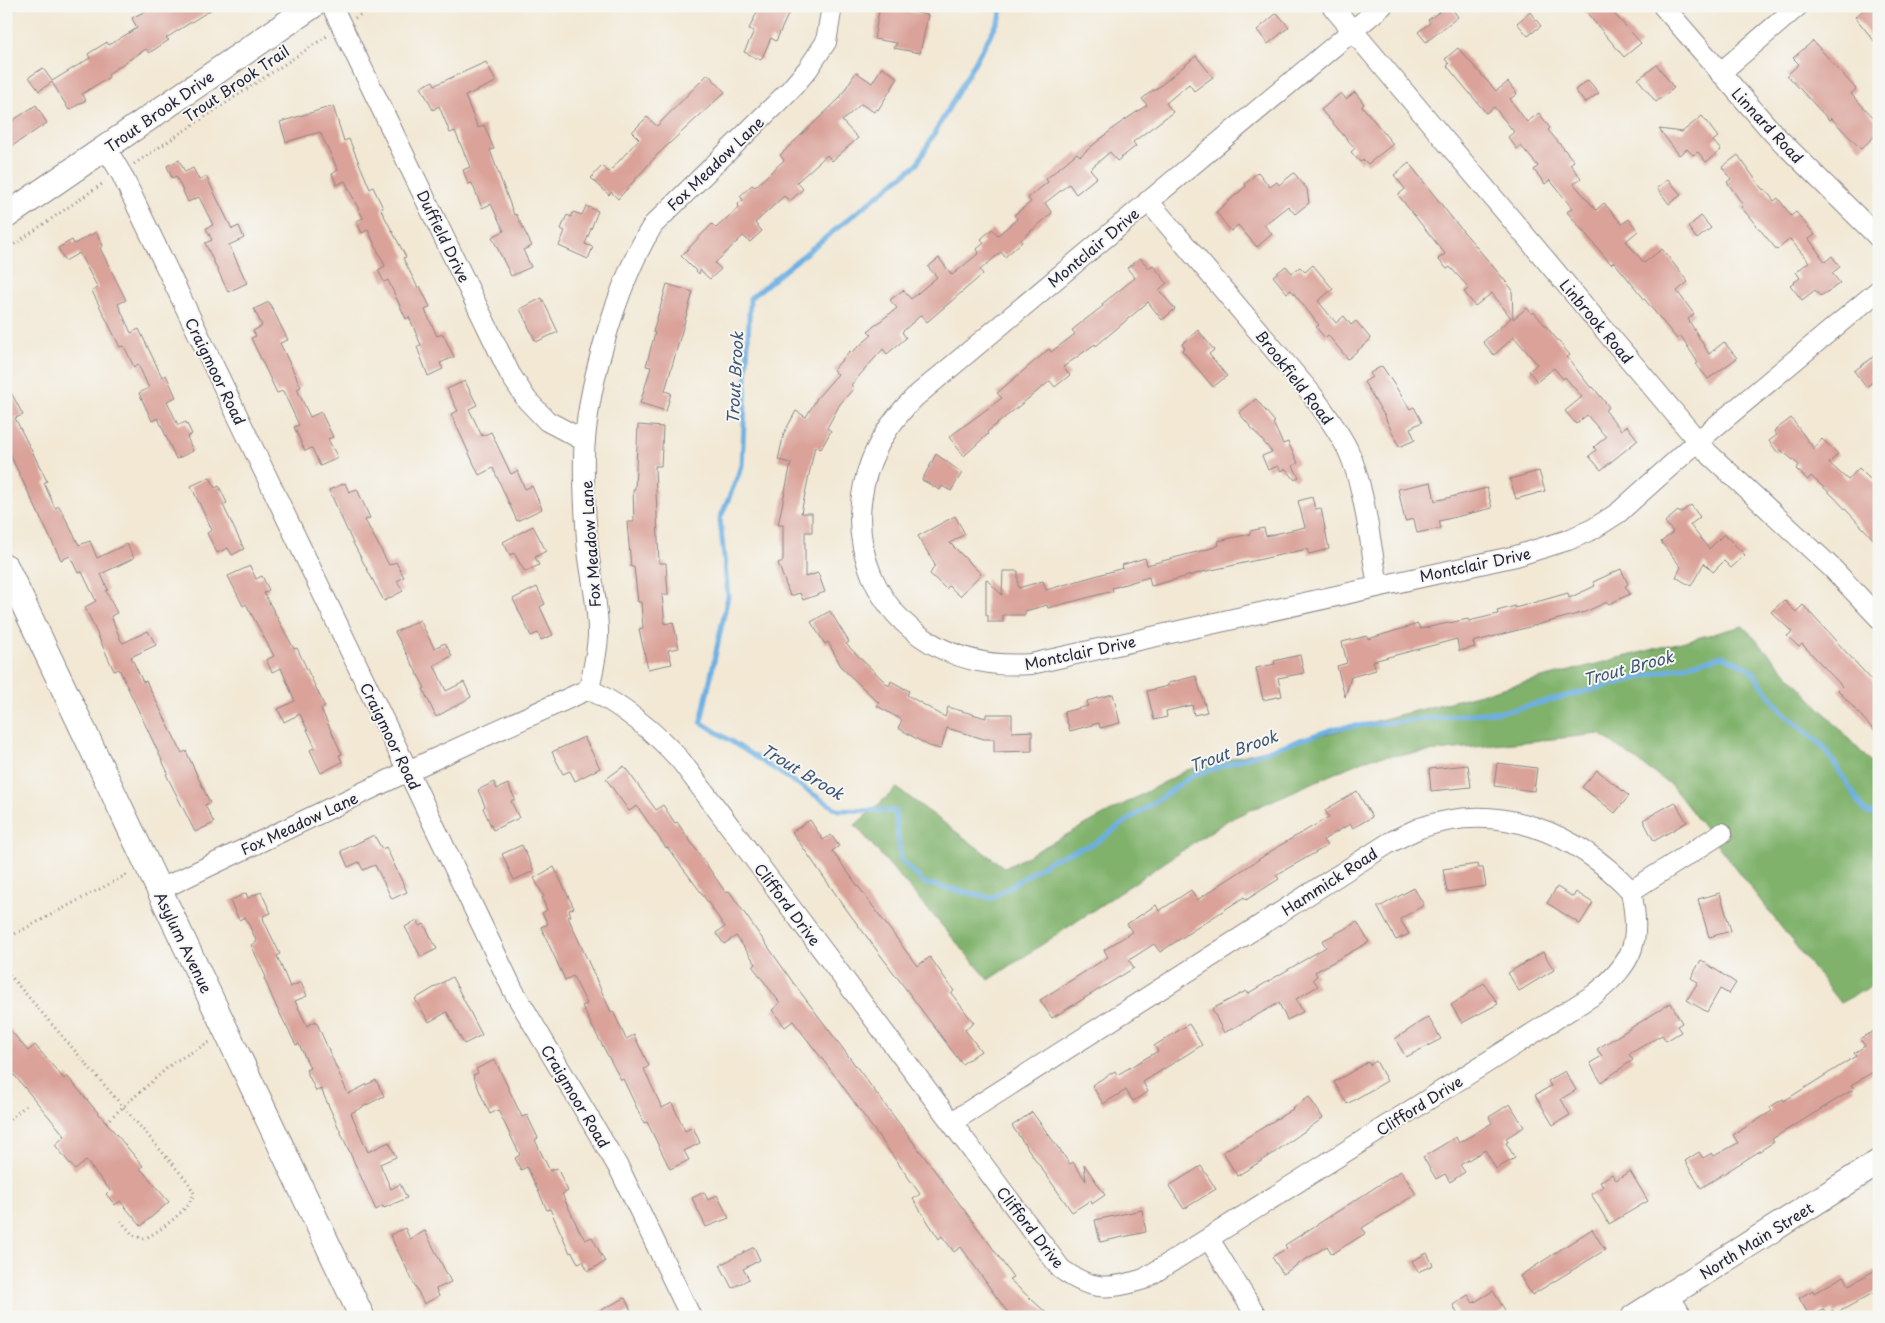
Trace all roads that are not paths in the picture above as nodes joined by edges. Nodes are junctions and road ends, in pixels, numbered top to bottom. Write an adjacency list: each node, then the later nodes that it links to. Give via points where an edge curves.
1 (312, 6): 10 (main road, Trout Brook Drive)
2 (332, 6): 15 (street, Duffield Drive, via 510,374 547,421)
3 (832, 6): 15 (street, Fox Meadow Lane, via 826,42 813,62 790,90 666,210 641,243 608,332)
4 (1332, 6): 8 (street, Linbrook Road)
5 (1382, 6): 8 (street, Montclair Drive)
6 (1663, 6): 9 (street, Linnard Road)
7 (1798, 6): 9 (street)
8 (1353, 31): 11 (street, Montclair Drive); 16 (street, Linbrook Road)
9 (1720, 73): 13 (street, Linnard Road, via 1774,134)
10 (106, 148): 12 (main road, Trout Brook Drive); 21 (street, Craigmoor Road)
11 (1148, 201): 18 (street, Brookfield Road, via 1310,392 1332,423 1348,451 1359,487); 18 (street, Montclair Drive, via 915,397 884,433 865,476 860,525 868,567 885,598 906,624 934,646 974,661 1015,665 1051,660)
12 (6, 216)
13 (1879, 238)
14 (1879, 290): 16 (street, Montclair Drive)
15 (585, 441): 20 (street, Fox Meadow Lane, via 587,538 598,635)
16 (1698, 441): 18 (street, Montclair Drive, via 1618,513 1593,529 1516,556); 19 (street, Linbrook Road, via 1832,568)
17 (6, 567): 23 (main road, Asylum Avenue)
18 (1378, 585)
19 (1879, 618)
20 (589, 688): 21 (street, Fox Meadow Lane); 25 (street, Clifford Drive, via 608,698 663,740 681,761)
21 (408, 771): 23 (street, Fox Meadow Lane); 30 (street, Craigmoor Road, via 513,990 620,1170)
22 (1722, 833): 24 (street)
23 (158, 890): 29 (main road, Asylum Avenue)
24 (1631, 891): 25 (street, Hammick Road, via 1591,854 1543,828 1488,818 1456,820 1421,828 1389,843); 27 (street, Clifford Drive, via 1636,935 1624,966 1614,979)
25 (952, 1122): 27 (street, Clifford Drive, via 1061,1269 1077,1281 1100,1287 1120,1287 1144,1279)
26 (1879, 1162): 28 (main road, North Main Street)
27 (1209, 1239): 31 (street)
28 (1668, 1295): 32 (main road, North Main Street); 33 (street)
29 (362, 1317)
30 (691, 1317)
31 (1257, 1317)
32 (1634, 1317)
33 (1682, 1317)

